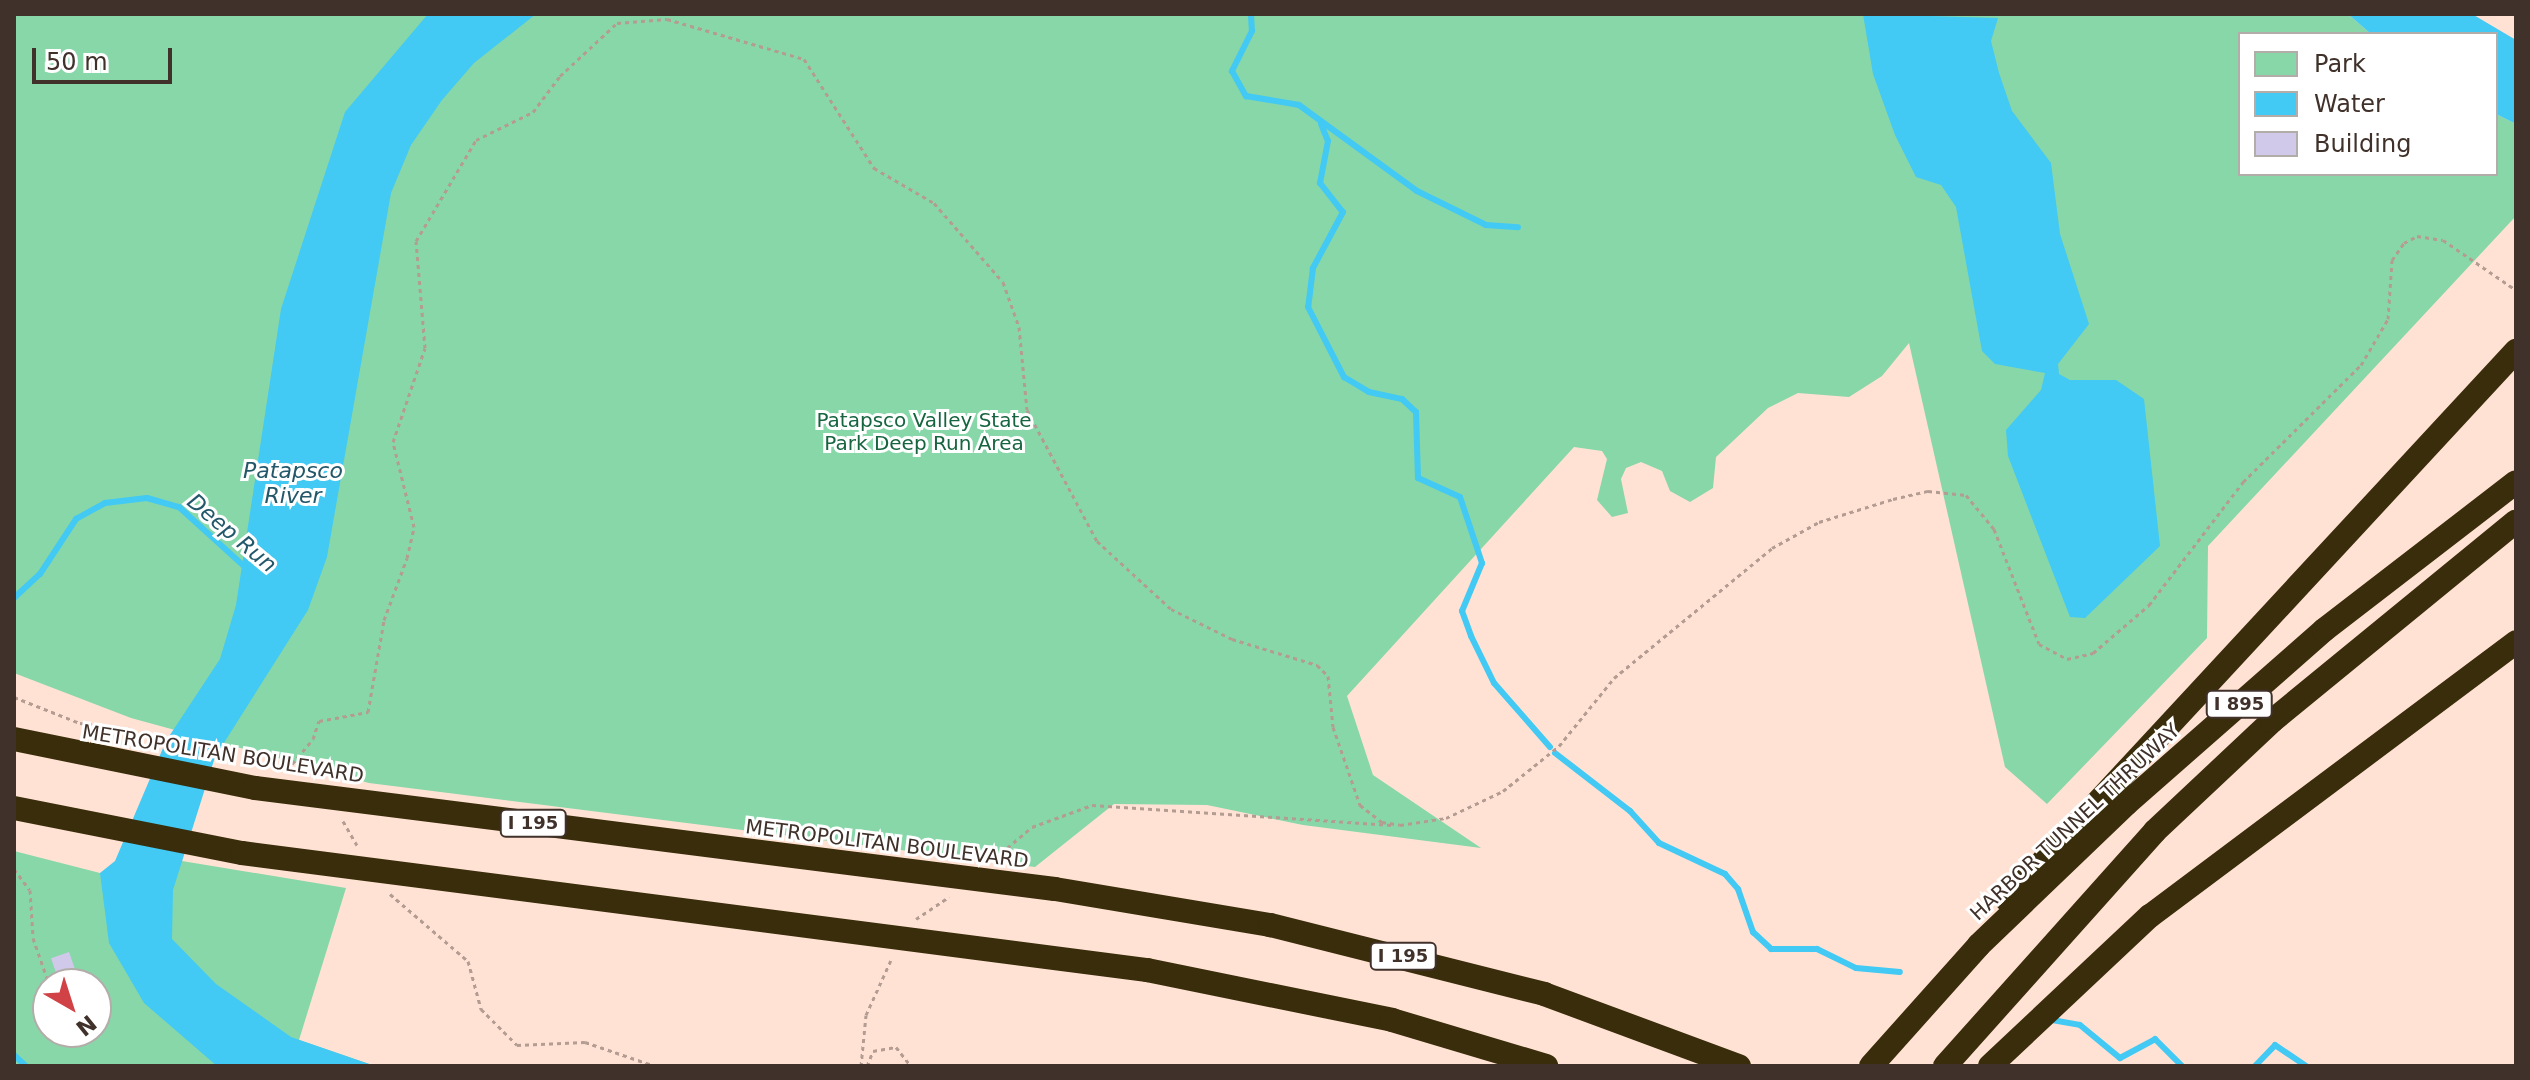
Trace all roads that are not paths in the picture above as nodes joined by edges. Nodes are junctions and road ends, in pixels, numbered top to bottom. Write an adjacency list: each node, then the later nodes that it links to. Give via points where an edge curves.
1 (2516, 351): 7 (highway, via 2018,882)
2 (2516, 482): 7 (highway, HARBOR TUNNEL THRUWAY / I 895, via 2324,630 2126,804)
3 (2516, 521): 11 (highway, I 895, via 2272,721 2155,831)
4 (2508, 648): 12 (highway, via 2150,916)
5 (14, 739): 9 (highway, METROPOLITAN BOULEVARD / I 195, via 255,788 1055,889 1270,925 1544,994)
6 (14, 808): 8 (highway, via 242,853 1046,955 1392,1020)
7 (1979, 945): 10 (highway, HARBOR TUNNEL THRUWAY / I 895)
8 (1546, 1066)
9 (1739, 1066)
10 (1871, 1066)
11 (1945, 1066)
12 (1990, 1066)

